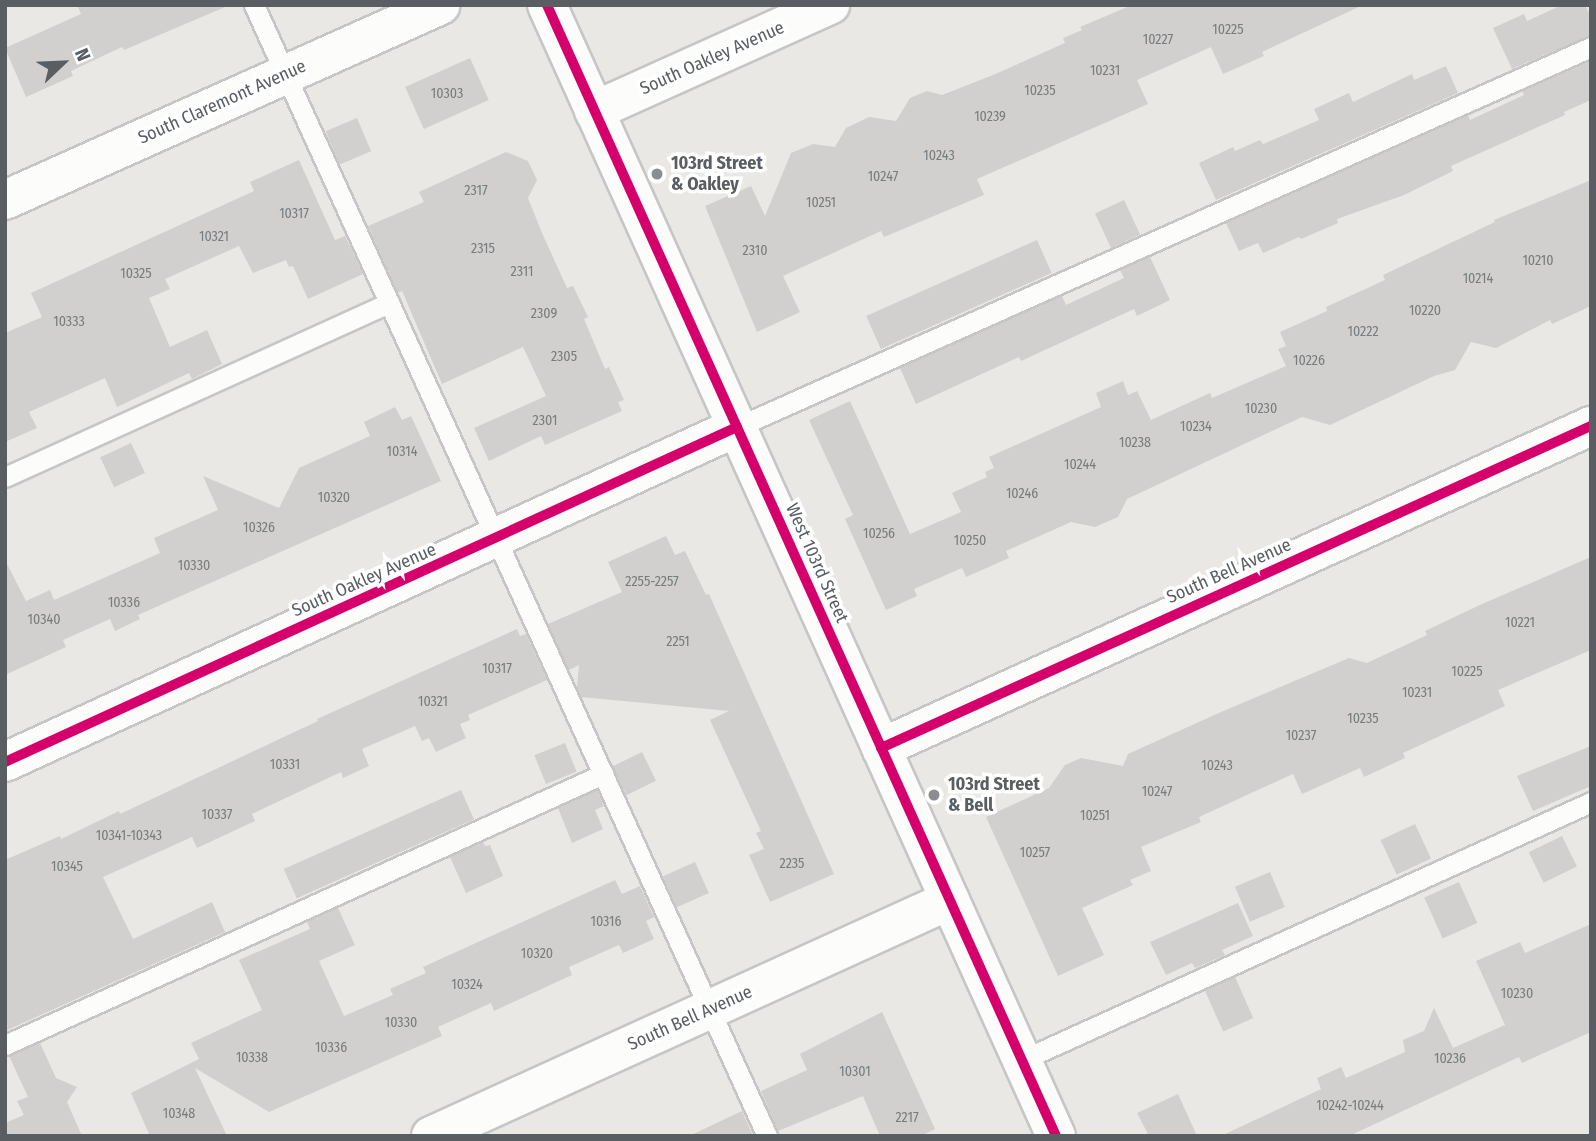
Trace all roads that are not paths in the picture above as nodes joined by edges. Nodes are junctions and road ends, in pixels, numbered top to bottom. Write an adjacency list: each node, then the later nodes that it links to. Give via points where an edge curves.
1 (254, 5): 6 (lane)
2 (440, 5): 6 (street, South Claremont Avenue)
3 (547, 5): 7 (street, West 103rd Street)
4 (830, 5): 7 (street, South Oakley Avenue)
5 (1591, 47): 11 (lane)
6 (286, 74): 8 (street, South Claremont Avenue); 9 (lane)
7 (594, 111): 11 (street, West 103rd Street)
8 (5, 200)
9 (389, 303): 12 (lane); 13 (lane)
10 (1591, 426): 14 (street, South Bell Avenue)
11 (737, 427): 13 (street, South Oakley Avenue); 14 (street, West 103rd Street)
12 (5, 477)
13 (496, 539): 15 (street, South Oakley Avenue); 16 (lane)
14 (881, 748): 18 (street, West 103rd Street)
15 (5, 762)
16 (603, 774): 19 (lane); 20 (lane)
17 (1591, 802): 21 (lane)
18 (950, 900): 19 (street, South Bell Avenue); 21 (street, West 103rd Street)
19 (710, 1009): 22 (street, South Bell Avenue); 23 (lane)
20 (5, 1045)
21 (1022, 1060): 24 (street, West 103rd Street)
22 (430, 1136)
23 (767, 1136)
24 (1056, 1136)

